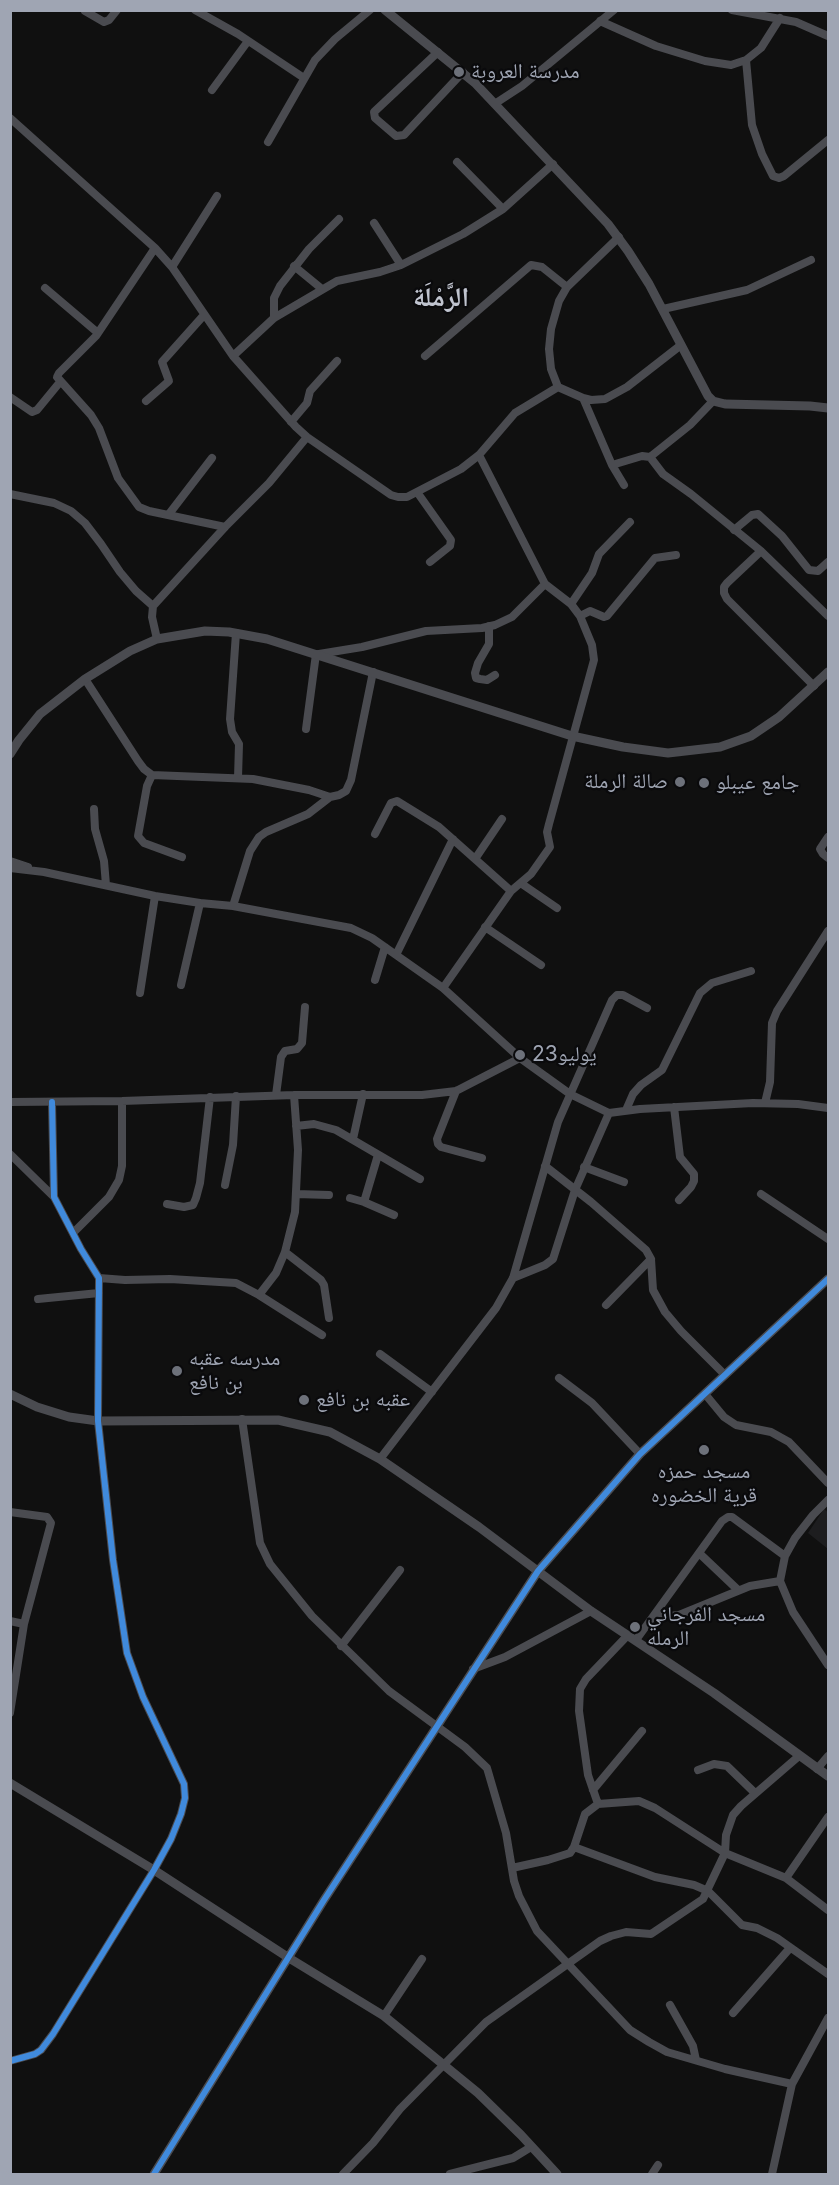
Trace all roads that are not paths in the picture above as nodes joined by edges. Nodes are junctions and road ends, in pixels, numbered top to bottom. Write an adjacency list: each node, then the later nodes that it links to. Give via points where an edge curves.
1 (117, 10): 7 (street, via 104,22)
2 (195, 10): 11 (street)
3 (370, 10): 15 (street, via 324,50)
4 (385, 10): 12 (street)
5 (614, 10): 9 (street)
6 (732, 10): 8 (street)
7 (85, 11)
8 (780, 18): 10 (street); 13 (street, via 761,48)
9 (600, 21): 13 (street, via 682,55 731,65); 17 (street)
10 (828, 36)
11 (248, 41): 15 (street); 16 (street)
12 (438, 52): 14 (street); 14 (street, via 374,112 375,118 396,136 404,135)
13 (746, 60): 19 (street, via 752,125 773,176 784,176)
14 (463, 72): 17 (street)
15 (304, 78): 20 (street)
16 (212, 90)
17 (496, 104): 22 (street)
18 (10, 118): 28 (street)
19 (828, 140)
20 (268, 142)
21 (457, 162): 24 (street)
22 (553, 164): 24 (street); 27 (street)
23 (217, 196): 32 (street)
24 (503, 208): 30 (street, via 463,234)
25 (339, 219): 31 (street)
26 (374, 223): 30 (street)
27 (618, 237): 33 (street); 36 (street)
28 (155, 248): 32 (street); 39 (street)
29 (811, 260): 36 (street, via 747,290)
30 (401, 265): 35 (street, via 337,280)
31 (294, 266): 35 (street); 38 (street, via 274,298)
32 (172, 267): 37 (street)
33 (567, 287): 42 (street, via 542,267 531,266); 45 (street, via 554,317 549,349)
34 (45, 288): 39 (street)
35 (322, 290): 38 (street)
36 (663, 309): 40 (street)
37 (204, 315): 41 (street); 49 (street, via 162,362 169,381)
38 (274, 318): 41 (street)
39 (99, 333): 44 (street, via 59,372)
40 (681, 345): 47 (street, via 612,396); 48 (street)
41 (234, 356): 51 (street)
42 (424, 356)
43 (337, 361): 51 (street, via 312,389 305,406)
44 (60, 382): 46 (street, via 32,412); 60 (street, via 99,428 118,478 133,500 144,510)
45 (558, 387): 47 (street); 53 (street, via 515,413)
46 (10, 397)
47 (583, 398): 56 (street)
48 (713, 401): 50 (street); 54 (street, via 690,426)
49 (146, 402)
50 (828, 408)
51 (291, 422): 52 (street)
52 (307, 437): 58 (street, via 391,495 407,497); 62 (street)
53 (478, 455): 58 (street, via 461,469); 68 (street)
54 (650, 457): 56 (street); 63 (street, via 663,474)
55 (212, 458): 60 (street)
56 (612, 465): 57 (street)
57 (624, 485)
58 (417, 492): 66 (street, via 451,540 450,546)
59 (10, 494): 70 (street, via 54,503 71,511 101,543 136,591)
60 (169, 514): 62 (street)
61 (630, 522): 69 (street, via 599,554 592,573)
62 (225, 527): 70 (street)
63 (734, 530): 64 (street); 67 (street, via 758,514 809,570 818,571)
64 (761, 551): 72 (street); 81 (street, via 727,583 724,593)
65 (676, 555): 71 (street, via 656,558 607,616 590,611)
66 (430, 562)
67 (828, 562)
68 (545, 584): 69 (street); 73 (street, via 512,617)
69 (571, 604): 71 (street)
70 (153, 606): 75 (street)
71 (580, 616): 83 (street, via 594,660)
72 (828, 616)
73 (489, 626): 76 (street, via 426,631); 79 (street, via 489,644 475,673 476,678 487,680)
74 (236, 633): 75 (street, via 205,631); 76 (street); 86 (street, via 230,718 231,732 239,744)
75 (157, 639): 80 (street)
76 (318, 654): 77 (street); 82 (street)
77 (373, 672): 83 (street); 87 (street, via 351,780 346,791)
78 (828, 672): 81 (street)
79 (495, 675)
80 (85, 679): 84 (street, via 40,714); 85 (street, via 138,761)
81 (814, 686): 83 (street, via 751,736 720,747 668,753)
82 (306, 729)
83 (572, 736): 99 (street, via 547,832 550,847)
84 (10, 754)
85 (152, 775): 86 (street); 93 (street, via 138,836 144,843)
86 (238, 777): 87 (street)
87 (330, 797): 104 (street, via 308,814 259,837 250,851)
88 (94, 809): 100 (street)
89 (502, 819): 95 (street)
90 (375, 834): 92 (street, via 391,803 397,801)
91 (828, 837): 94 (street, via 820,849)
92 (453, 839): 95 (street); 109 (street)
93 (182, 857)
94 (828, 858)
95 (475, 860): 101 (street)
96 (10, 861): 98 (street)
97 (10, 868): 98 (street)
98 (44, 872): 100 (street)
99 (522, 884): 101 (street); 105 (street)
100 (105, 885): 102 (street)
101 (511, 891): 106 (street)
102 (155, 896): 103 (street); 115 (street)
103 (200, 903): 104 (street); 113 (street)
104 (233, 906): 108 (street, via 351,928)
105 (557, 908)
106 (485, 927): 110 (street); 114 (street)
107 (828, 931): 129 (street, via 772,1023 770,1082)
108 (386, 947): 109 (street); 112 (street)
109 (396, 955): 114 (street)
110 (541, 965)
111 (751, 971): 132 (street, via 712,983 700,993 662,1070 641,1085)
112 (375, 980)
113 (181, 985)
114 (443, 988): 118 (street)
115 (140, 993)
116 (305, 1007): 122 (street, via 302,1043 281,1057)
117 (647, 1008): 121 (street, via 623,994 612,1000)
118 (520, 1058): 119 (street); 121 (street)
119 (456, 1091): 120 (street); 138 (street, via 438,1144)
120 (363, 1094): 123 (street); 135 (street)
121 (570, 1094): 133 (street); 139 (street)
122 (276, 1095): 123 (street); 124 (street)
123 (294, 1095): 134 (street)
124 (236, 1096): 125 (street); 143 (street, via 234,1145)
125 (210, 1097): 126 (street); 152 (street, via 196,1198 193,1205 184,1207)
126 (123, 1101): 128 (street); 154 (street, via 119,1180 109,1197)
127 (10, 1102): 128 (street)
128 (52, 1102): 148 (street)
129 (765, 1103): 130 (street); 131 (street)
130 (674, 1107): 132 (street); 150 (street, via 681,1157 694,1174 691,1187)
131 (828, 1108)
132 (626, 1110): 133 (street)
133 (609, 1113): 140 (street)
134 (296, 1126): 135 (street, via 314,1124); 145 (street)
135 (353, 1139): 137 (street)
136 (10, 1154): 148 (street)
137 (378, 1155): 141 (street); 151 (street)
138 (482, 1158)
139 (545, 1166): 144 (street); 159 (street)
140 (584, 1167): 142 (street); 144 (street)
141 (420, 1179)
142 (624, 1182)
143 (225, 1185)
144 (575, 1190): 157 (street, via 636,1239); 159 (street, via 553,1259)
145 (296, 1194): 147 (street); 156 (street)
146 (760, 1194): 155 (street)
147 (329, 1195)
148 (54, 1197): 154 (street)
149 (350, 1198): 151 (street)
150 (679, 1200)
151 (364, 1202): 153 (street)
152 (167, 1204)
153 (394, 1215)
154 (73, 1233): 158 (street)
155 (828, 1239)
156 (285, 1252): 162 (street, via 276,1273); 165 (street, via 321,1280)
157 (651, 1259): 164 (street); 168 (street, via 653,1290 665,1312)
158 (99, 1278): 161 (street); 162 (street, via 217,1280 236,1283)
159 (513, 1278): 170 (street, via 496,1308)
160 (826, 1285): 168 (street)
161 (99, 1293): 163 (street); 174 (street)
162 (259, 1295): 166 (street)
163 (38, 1299)
164 (606, 1305)
165 (329, 1318)
166 (322, 1335)
167 (380, 1354): 170 (street)
168 (725, 1375): 172 (street)
169 (559, 1378): 175 (street, via 592,1403)
170 (432, 1392): 176 (street)
171 (10, 1394): 174 (street, via 69,1417)
172 (705, 1394): 175 (street); 177 (street, via 736,1425 771,1432 789,1442)
173 (242, 1419): 174 (street); 176 (street, via 278,1420 330,1432); 191 (street, via 260,1543 289,1589)
174 (98, 1420): 210 (street, via 127,1653 184,1784 181,1814)
175 (640, 1454): 183 (street)
176 (380, 1458): 183 (street)
177 (828, 1483)
178 (828, 1500): 181 (street)
179 (10, 1512): 189 (street, via 47,1517 51,1523)
180 (699, 1553): 181 (street, via 730,1516); 185 (street); 187 (street)
181 (785, 1556): 184 (street)
182 (400, 1570): 191 (street)
183 (538, 1571): 186 (street); 193 (street)
184 (780, 1581): 185 (street); 192 (street, via 793,1612)
185 (738, 1590): 187 (street, via 679,1615)
186 (591, 1611): 190 (street); 193 (street, via 505,1657)
187 (656, 1614): 190 (street)
188 (10, 1621): 189 (street)
189 (24, 1624): 194 (street)
190 (632, 1638): 197 (street); 203 (street, via 580,1689 582,1729)
191 (341, 1646): 195 (street, via 389,1691)
192 (828, 1665)
193 (473, 1669): 195 (street)
194 (10, 1713)
195 (435, 1726): 209 (street, via 465,1746 487,1768); 215 (street)
196 (642, 1731): 203 (street)
197 (799, 1756): 199 (street); 204 (street)
198 (828, 1756): 199 (street)
199 (817, 1769): 201 (street)
200 (698, 1770): 204 (street, via 714,1764 727,1766)
201 (828, 1776)
202 (10, 1784): 210 (street)
203 (593, 1790): 205 (street)
204 (755, 1793): 208 (street, via 729,1823)
205 (598, 1804): 207 (street, via 583,1817); 208 (street, via 647,1803)
206 (828, 1817): 211 (street)
207 (574, 1847): 209 (street, via 563,1856); 212 (street, via 655,1877)
208 (725, 1853): 211 (street); 212 (street)
209 (512, 1868): 217 (street, via 526,1912 537,1931)
210 (154, 1870): 215 (street); 224 (street, via 46,2043 35,2054)
211 (786, 1878): 213 (street)
212 (708, 1891): 214 (street, via 742,1925 757,1928); 217 (street, via 699,1903 651,1934 630,1932 611,1936)
213 (828, 1910)
214 (790, 1948): 218 (street); 220 (street)
215 (289, 1958): 221 (street); 229 (street)
216 (422, 1959): 221 (street)
217 (567, 1964): 223 (street, via 630,2030 667,2052); 225 (street, via 486,2022)
218 (828, 1974)
219 (670, 2005): 223 (street, via 693,2046)
220 (733, 2013)
221 (384, 2016): 225 (street)
222 (828, 2018): 226 (street)
223 (696, 2060): 226 (street)
224 (10, 2061)
225 (443, 2064): 227 (street); 230 (street)
226 (792, 2084): 234 (street)
227 (531, 2147): 231 (street, via 513,2158); 232 (street)
228 (658, 2165): 233 (street)
229 (154, 2175)
230 (343, 2175)
231 (450, 2175)
232 (557, 2175)
233 (652, 2175)
234 (772, 2175)

